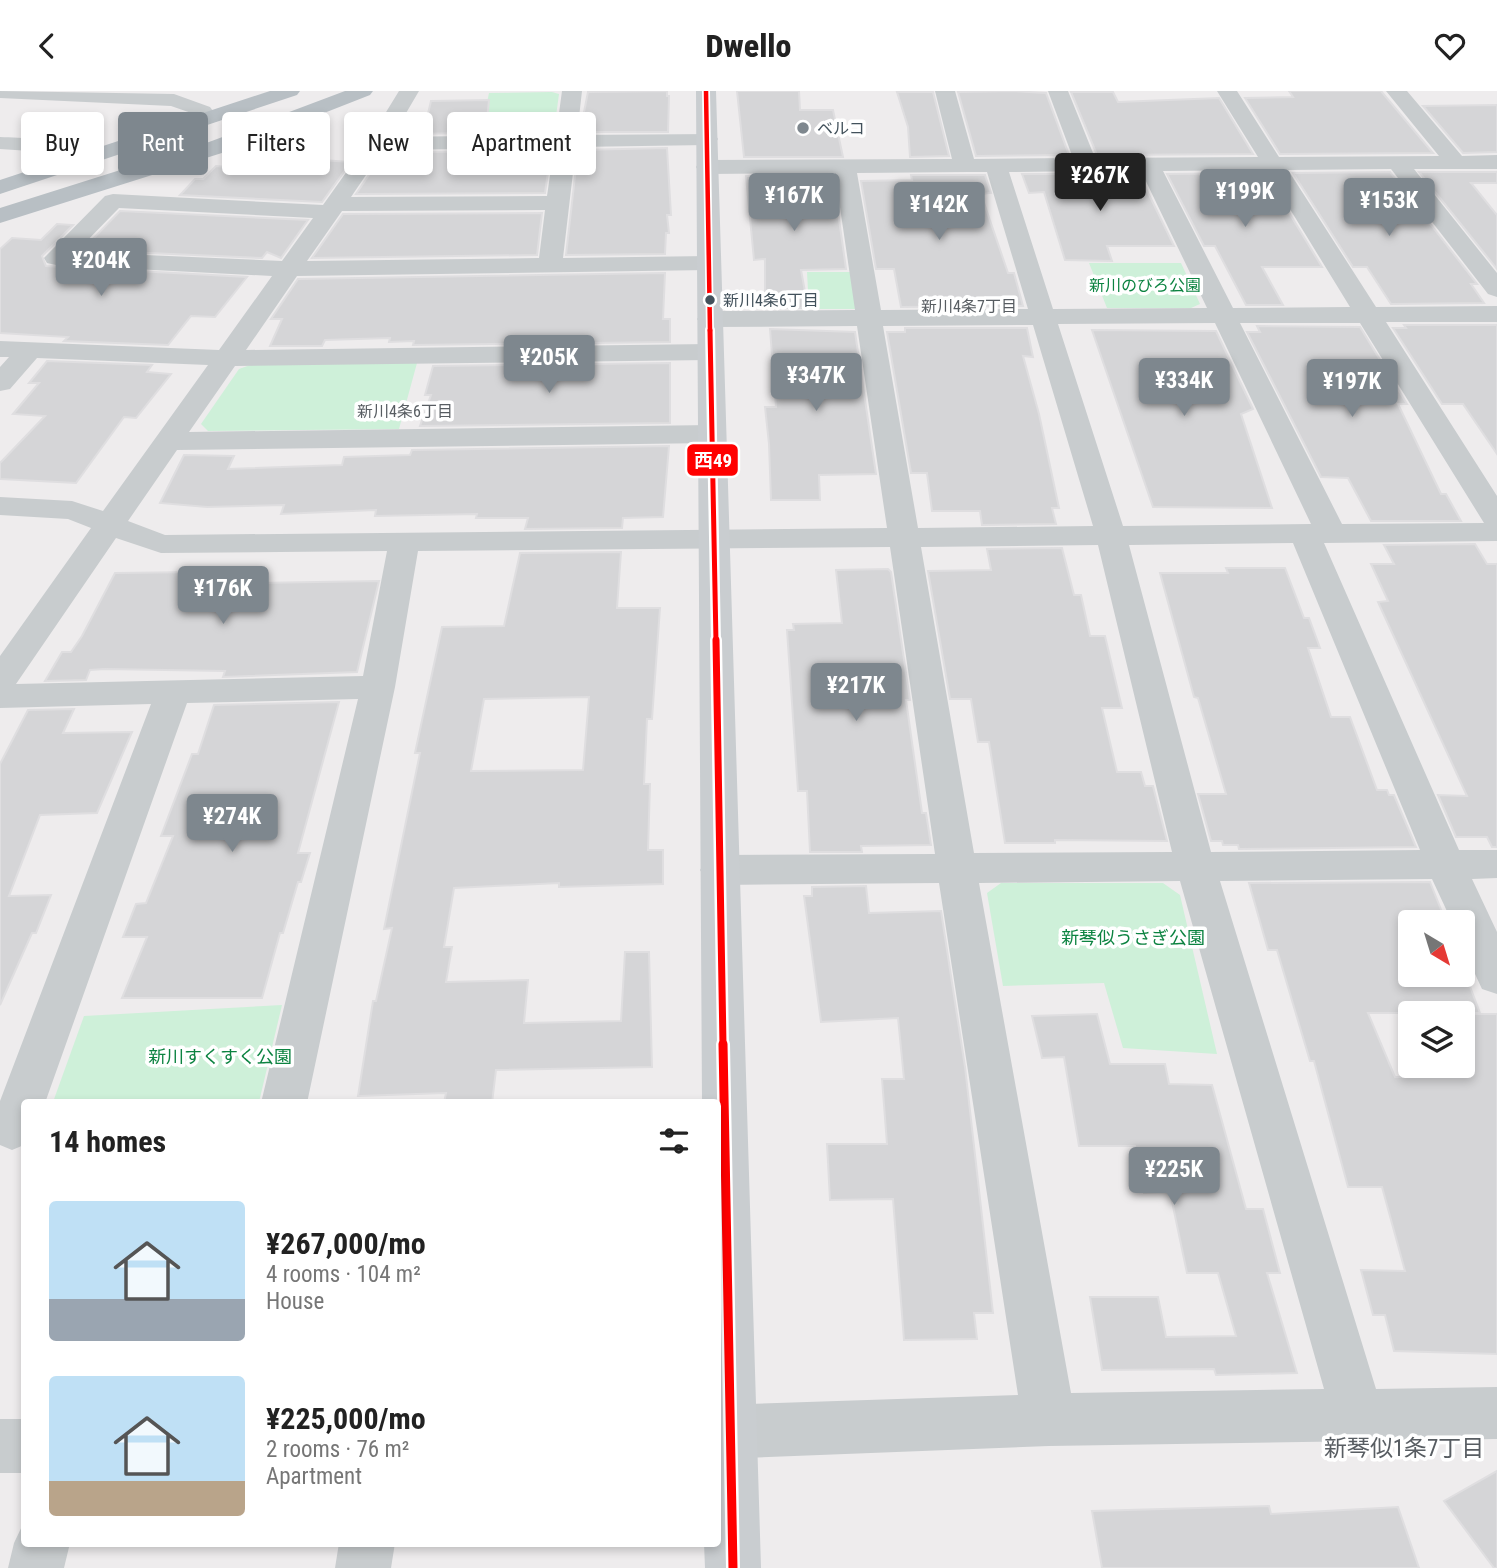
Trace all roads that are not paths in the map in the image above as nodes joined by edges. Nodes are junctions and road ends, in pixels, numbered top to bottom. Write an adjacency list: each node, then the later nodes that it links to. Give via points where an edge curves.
1 (262, 91): 17 (highway)
2 (280, 91): 17 (highway)
3 (290, 91): 17 (highway)
4 (328, 91): 18 (highway)
5 (347, 91): 19 (highway)
6 (363, 91): 42 (highway, via 217,147)
7 (409, 91): 15 (street)
8 (572, 91): 16 (street)
9 (706, 91): 24 (street)
10 (945, 91): 31 (street)
11 (1058, 91): 32 (street)
12 (1227, 91): 27 (street)
13 (1396, 91): 25 (street)
14 (0, 92): 17 (street, via 174,100)
15 (396, 112)
16 (569, 112)
17 (210, 114): 22 (highway); 38 (highway)
18 (208, 133)
19 (208, 136)
20 (0, 143): 21 (street)
21 (21, 144)
22 (104, 144)
23 (596, 144): 24 (street)
24 (707, 153): 33 (street); 43 (street)
25 (1456, 162): 26 (street); 28 (street)
26 (1497, 162)
27 (1273, 163): 28 (street); 29 (street); 48 (street)
28 (1398, 163): 46 (street)
29 (1149, 164): 32 (street); 49 (street)
30 (118, 165): 40 (highway)
31 (981, 165): 32 (street); 33 (street); 50 (street)
32 (1087, 165)
33 (845, 166): 51 (street)
34 (21, 169): 35 (highway)
35 (0, 175)
36 (355, 175): 41 (street)
37 (561, 175): 39 (street)
38 (0, 187)
39 (556, 203): 41 (street); 44 (street)
40 (0, 204)
41 (332, 208): 45 (street); 45 (street, via 113,201 56,258)
42 (0, 216)
43 (709, 263): 44 (street); 52 (street)
44 (550, 265): 45 (street)
45 (287, 269): 55 (street)
46 (1497, 289)
47 (1497, 314): 48 (street)
48 (1368, 315): 49 (street); 60 (street)
49 (1224, 316): 50 (street); 63 (street)
50 (1044, 319): 51 (street); 64 (street)
51 (871, 320): 52 (street); 65 (street)
52 (710, 335): 55 (street); 57 (street)
53 (0, 349): 54 (street)
54 (29, 351): 55 (street); 56 (street)
55 (225, 358): 58 (street)
56 (0, 383)
57 (712, 433): 58 (street); 66 (street)
58 (168, 441): 61 (street)
59 (0, 506): 61 (street, via 72,510)
60 (1497, 520)
61 (111, 523): 67 (street, via 160,544); 68 (street)
62 (1497, 532): 63 (street)
63 (1318, 534): 64 (street); 74 (street)
64 (1111, 536): 65 (street); 73 (street)
65 (904, 538): 66 (street); 75 (street)
66 (713, 539): 67 (street); 76 (street)
67 (404, 541): 69 (street)
68 (0, 681)
69 (378, 687): 70 (street); 79 (street)
70 (173, 693): 71 (street); 78 (street)
71 (0, 696)
72 (1497, 864): 74 (street)
73 (1195, 865): 74 (street); 75 (street); 83 (street)
74 (1446, 865): 77 (street)
75 (956, 866): 76 (street); 84 (street)
76 (720, 870): 85 (street)
77 (1497, 977)
78 (23, 1099)
79 (285, 1099)
80 (21, 1106): 81 (street)
81 (12, 1130)
82 (1497, 1413): 83 (street)
83 (1358, 1416): 84 (street)
84 (1049, 1420): 85 (street)
85 (724, 1431): 92 (street)
86 (0, 1446): 87 (street)
87 (21, 1446)
88 (42, 1547): 90 (street)
89 (366, 1547): 91 (street)
90 (36, 1568)
91 (363, 1568)
92 (733, 1568)

